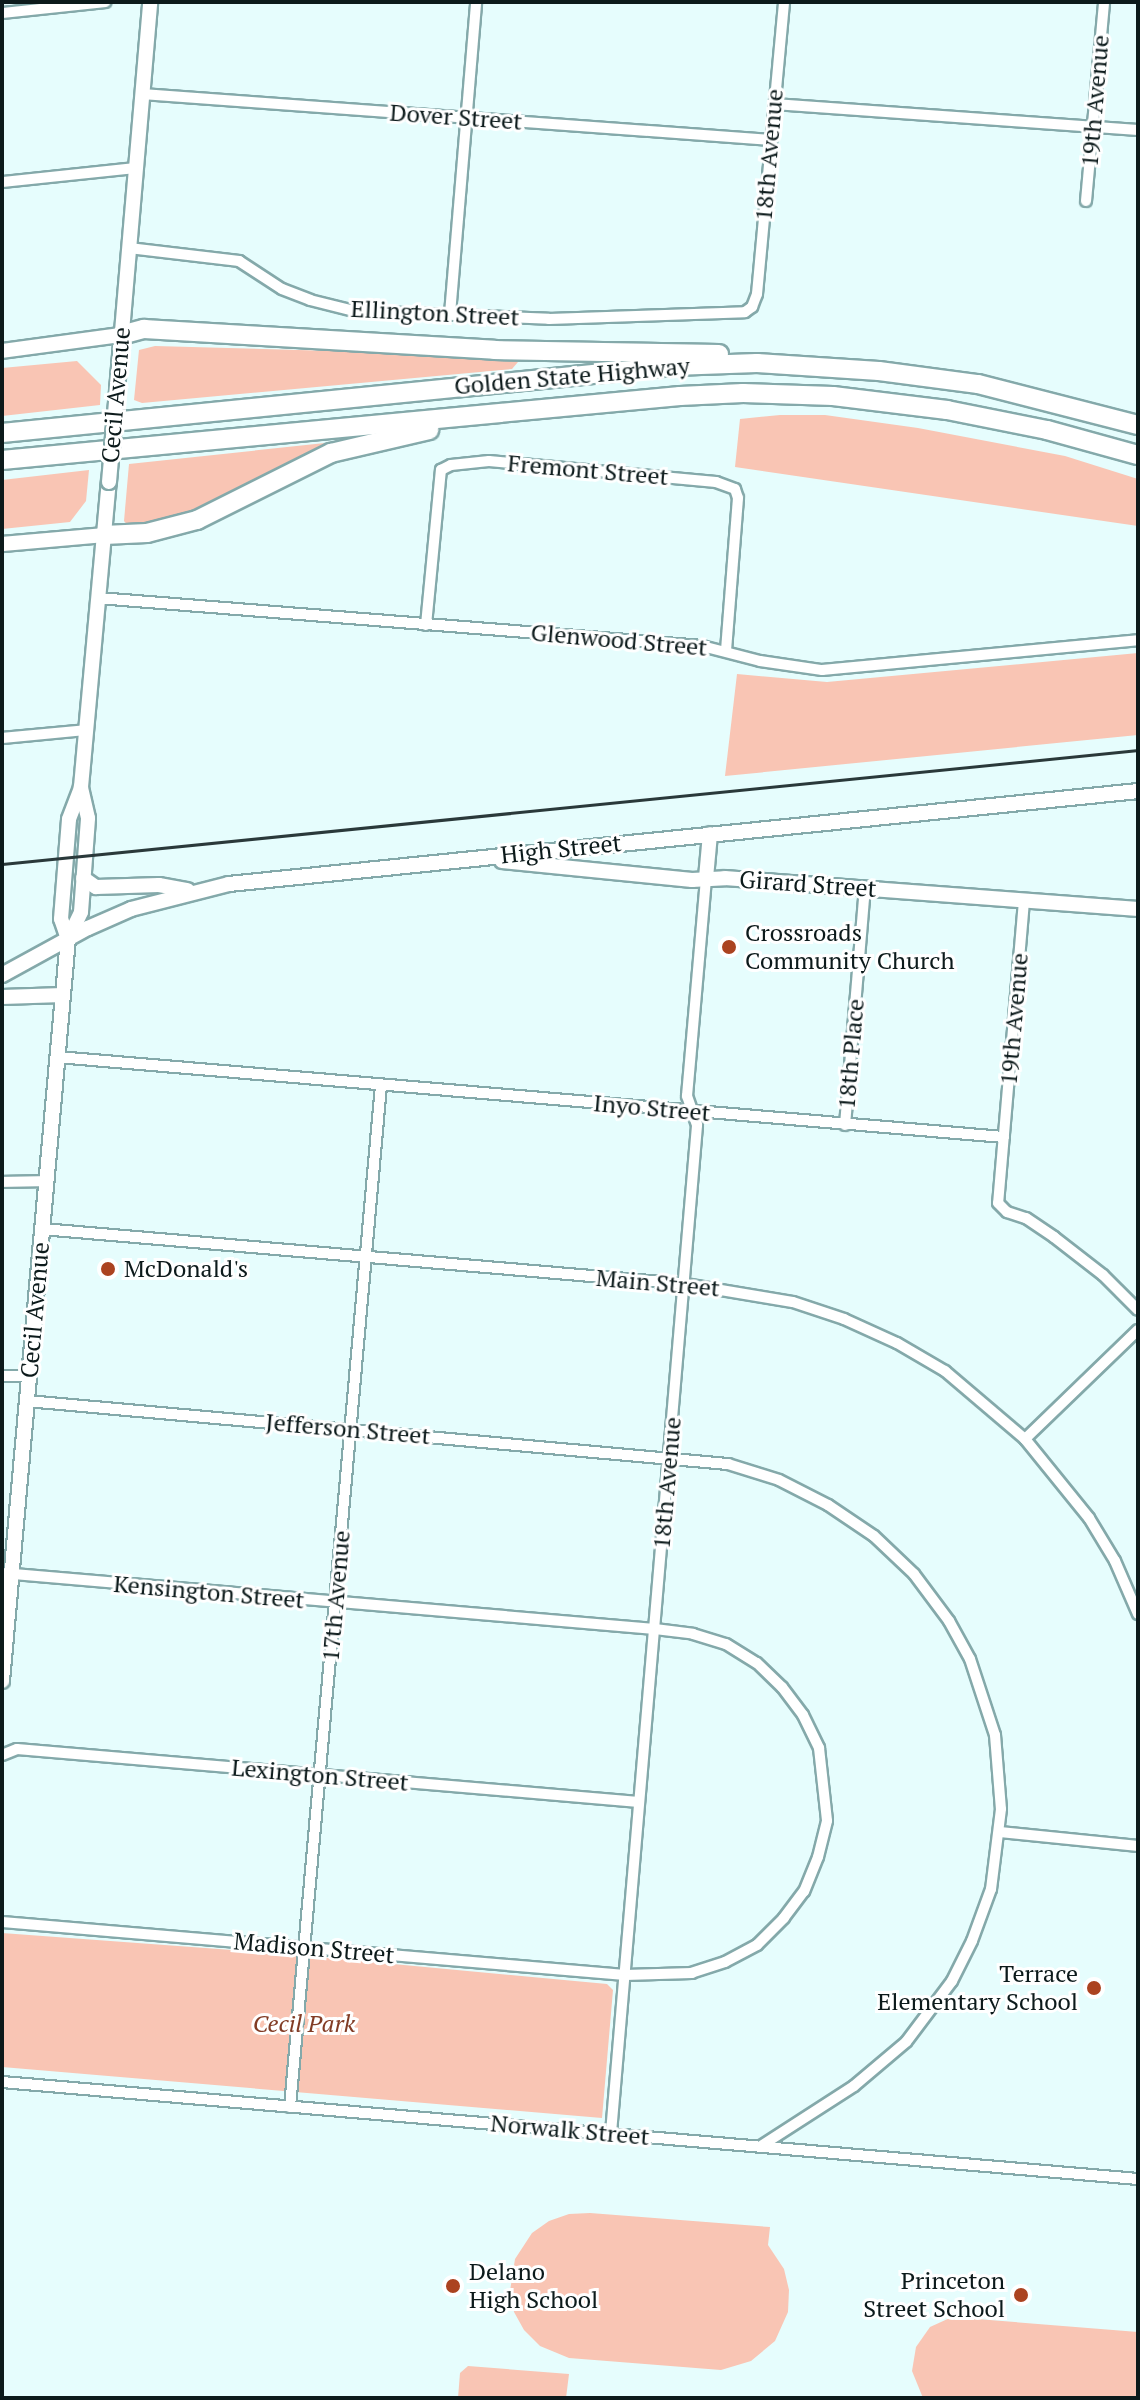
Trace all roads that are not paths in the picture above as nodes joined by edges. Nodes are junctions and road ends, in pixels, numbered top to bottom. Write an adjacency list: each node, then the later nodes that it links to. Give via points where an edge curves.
1 (105, 2): 6 (street)
2 (150, 2): 7 (main road, Cecil Avenue)
3 (476, 2): 9 (street)
4 (784, 2): 8 (street, 18th Avenue)
5 (1104, 2): 10 (street, 19th Avenue)
6 (2, 13)
7 (142, 94): 9 (street, Dover Street); 13 (main road, Cecil Avenue)
8 (774, 104): 10 (street); 12 (street, 18th Avenue)
9 (466, 118): 12 (street, Dover Street); 18 (street)
10 (1093, 127): 11 (street); 15 (street, 19th Avenue)
11 (1138, 130)
12 (771, 140): 17 (street, 18th Avenue)
13 (135, 168): 14 (street); 16 (main road, Cecil Avenue)
14 (2, 182)
15 (1086, 201)
16 (129, 248): 18 (street, Ellington Street, via 239,261 282,289 354,311); 19 (main road, Cecil Avenue)
17 (752, 307): 18 (street, Ellington Street, via 736,315 581,319)
18 (450, 314)
19 (121, 335): 20 (main road); 21 (highway, via 144,329 494,350 703,352); 27 (main road, Cecil Avenue, bridge)
20 (2, 351)
21 (813, 365): 23 (highway, Golden State Highway, via 978,384); 24 (highway, Golden State Highway, via 673,366)
22 (537, 409): 25 (highway, Golden State Highway, via 680,396 833,396 998,419); 26 (highway, Golden State Highway); 27 (highway, via 361,443 304,464 197,520 147,533)
23 (1138, 425)
24 (2, 433)
25 (1138, 455)
26 (2, 460)
27 (104, 535): 28 (main road); 29 (main road, Cecil Avenue)
28 (2, 544)
29 (98, 598): 30 (street, Glenwood Street); 33 (main road, Cecil Avenue)
30 (426, 625): 32 (street, Glenwood Street); 32 (street, Fremont Street, via 441,470 489,461 716,482 735,489)
31 (1138, 640): 32 (street, Glenwood Street, via 822,670)
32 (726, 650)
33 (86, 730): 34 (street); 35 (main road, Cecil Avenue)
34 (2, 738)
35 (81, 787): 39 (main road, Cecil Avenue, via 88,818); 45 (main road, Cecil Avenue, via 69,819 61,919)
36 (1138, 791): 37 (main road, High Street)
37 (710, 834): 38 (main road, High Street); 40 (main road, 18th Avenue)
38 (478, 857): 40 (main road, Girard Street); 42 (main road, High Street)
39 (83, 878): 42 (main road, via 96,887 159,885); 45 (main road, Cecil Avenue, via 81,912)
40 (706, 878): 41 (main road, Girard Street); 51 (street, 18th Avenue, via 687,1096)
41 (865, 888): 43 (main road, Girard Street); 52 (street, 18th Place)
42 (196, 891): 45 (main road, High Street, via 131,909)
43 (1024, 901): 44 (main road, Girard Street); 53 (street, 19th Avenue)
44 (1138, 909)
45 (68, 939): 46 (main road, High Street); 47 (main road, Cecil Avenue)
46 (2, 975)
47 (63, 995): 48 (main road); 49 (main road, Cecil Avenue)
48 (2, 997)
49 (57, 1057): 50 (street, Inyo Street); 54 (main road, Cecil Avenue)
50 (381, 1085): 51 (street, Inyo Street); 57 (street, 17th Avenue)
51 (692, 1111): 52 (street, Inyo Street); 58 (street, 18th Avenue, via 697,1125)
52 (845, 1125): 53 (street, Inyo Street)
53 (1004, 1137): 59 (street, via 998,1203 1054,1237)
54 (46, 1181): 55 (street); 56 (main road, Cecil Avenue)
55 (2, 1182)
56 (42, 1229): 57 (street, Main Street); 62 (main road, Cecil Avenue)
57 (365, 1260): 58 (street, Main Street); 64 (street, 17th Avenue)
58 (685, 1284): 65 (street, Main Street, via 793,1302 897,1343 945,1371); 66 (street, 18th Avenue)
59 (1138, 1310)
60 (1138, 1330): 65 (street)
61 (2, 1376): 62 (street)
62 (29, 1376): 63 (main road, Cecil Avenue)
63 (27, 1401): 64 (street, Jefferson Street); 67 (main road, Cecil Avenue)
64 (351, 1429): 66 (street, Jefferson Street); 68 (street, 17th Avenue)
65 (1025, 1439): 69 (street, Main Street, via 1089,1518)
66 (670, 1456): 70 (street, 18th Avenue); 75 (street, Jefferson Street, via 728,1464 779,1480 863,1528 914,1574 949,1621 984,1695 998,1754)
67 (7, 1573): 68 (street, Kensington Street); 71 (main road, Cecil Avenue)
68 (336, 1602): 70 (street, Kensington Street); 73 (street, 17th Avenue)
69 (1138, 1614)
70 (655, 1629): 74 (street, 18th Avenue); 79 (street, Kensington Street, via 726,1644 782,1687 819,1748 827,1821 804,1891 757,1945 692,1973)
71 (2, 1681)
72 (2, 1755): 73 (street, Lexington Street, via 17,1749)
73 (320, 1775): 74 (street, Lexington Street); 78 (street, 17th Avenue)
74 (639, 1802): 79 (street, 18th Avenue)
75 (1000, 1832): 76 (street); 83 (street, Jefferson Street, via 979,1924 930,2013 867,2077)
76 (1138, 1846)
77 (2, 1922): 78 (street, Madison Street)
78 (305, 1947): 79 (street, Madison Street); 81 (street, 17th Avenue)
79 (625, 1975): 82 (street, 18th Avenue)
80 (2, 2082): 81 (street, Norwalk Street)
81 (290, 2107): 82 (street, Norwalk Street)
82 (611, 2133): 83 (street, Norwalk Street)
83 (761, 2146): 84 (street, Norwalk Street)
84 (1138, 2179)

